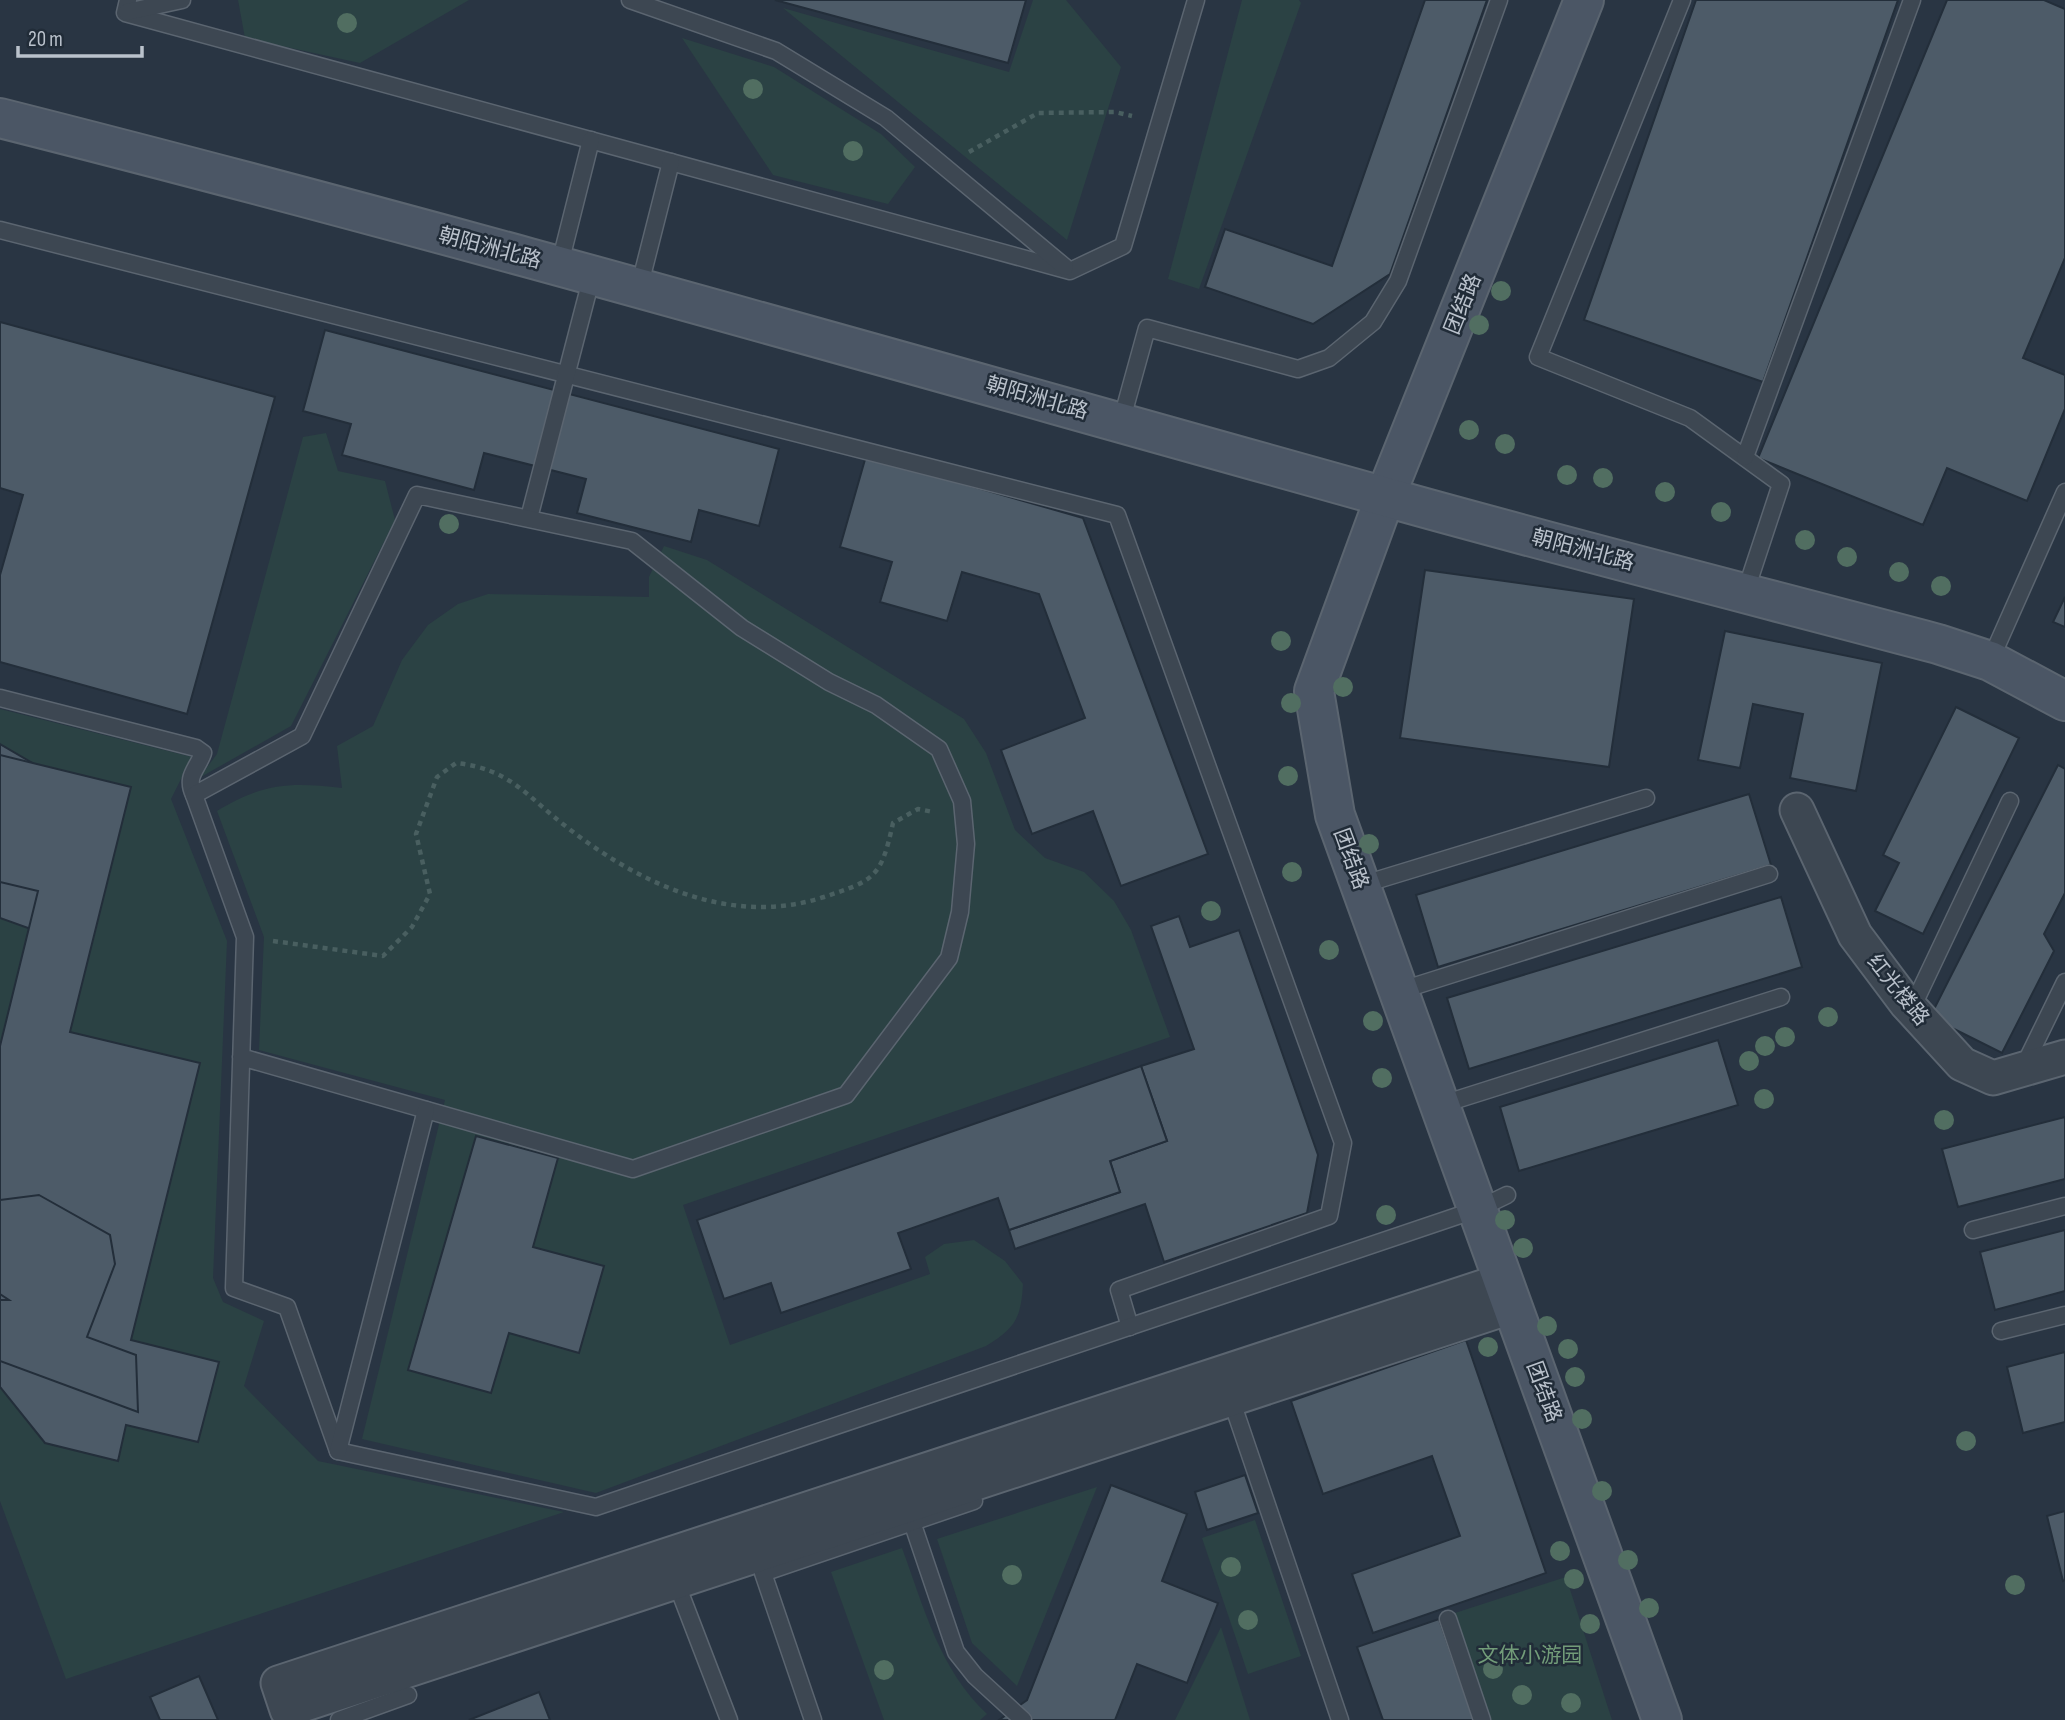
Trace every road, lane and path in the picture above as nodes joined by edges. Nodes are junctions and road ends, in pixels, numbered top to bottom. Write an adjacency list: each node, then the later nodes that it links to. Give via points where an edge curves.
1 (183, 0): 8 (lane)
2 (630, 0): 13 (lane, via 776,51 886,118)
3 (1196, 0): 10 (lane)
4 (1499, 0): 19 (lane, via 1398,281 1374,322 1329,358 1298,369 1147,328)
5 (1584, 0): 22 (main road, 团结路)
6 (1682, 0): 20 (lane, via 1538,357 1690,418)
7 (1912, 0): 20 (lane)
8 (127, 6): 11 (lane)
9 (0, 118): 16 (main road, 朝阳洲北路)
10 (1160, 121): 13 (path, via 1115,112 1038,113); 15 (lane, via 1123,246)
11 (592, 140): 12 (lane); 16 (lane)
12 (671, 162): 15 (lane); 17 (lane)
13 (944, 166): 15 (lane)
14 (0, 230): 18 (lane)
15 (1070, 271)
16 (576, 272): 17 (main road, 朝阳洲北路); 18 (lane)
17 (638, 289): 19 (main road, 朝阳洲北路)
18 (567, 374): 23 (lane); 50 (lane, via 1117,514 1343,1143 1329,1216 1119,1290)
19 (1121, 422): 22 (main road, 朝阳洲北路)
20 (1745, 457): 24 (lane, via 1782,484)
21 (2065, 492): 25 (lane)
22 (1385, 497): 24 (main road, 朝阳洲北路); 34 (main road, 团结路, via 1314,691 1335,815)
23 (529, 519): 28 (lane, via 417,495 302,736); 32 (lane, via 632,541 742,628 876,705 939,749 962,801)
24 (1745, 593): 25 (main road, 朝阳洲北路)
25 (1990, 661): 27 (main road, 朝阳洲北路)
26 (0, 698): 28 (lane, via 196,748 203,753 192,769)
27 (2065, 701)
28 (194, 795): 35 (lane)
29 (1646, 798): 34 (lane)
30 (2010, 802): 39 (lane)
31 (1797, 810): 39 (street, 红光楼路, via 1855,935)
32 (966, 844): 35 (path, via 943,814 918,809 893,823 886,854 867,883 797,906 755,910 710,904 627,866 485,766 456,763 437,777 416,834 430,894 412,927 383,956); 44 (lane, via 960,912 949,958 846,1095 633,1169)
33 (1769, 874): 37 (lane)
34 (1361, 885): 37 (main road, 团结路)
35 (245, 937): 40 (lane)
36 (2065, 982): 42 (lane)
37 (1399, 991): 43 (main road, 团结路)
38 (1782, 997): 43 (lane)
39 (1911, 1010): 42 (street, 红光楼路, via 1962,1064 1993,1078)
40 (241, 1057): 44 (lane); 53 (lane, via 234,1288 286,1307)
41 (2065, 1057): 42 (street, 红光楼路)
42 (2022, 1070)
43 (1440, 1105): 45 (main road, 团结路)
44 (426, 1110): 53 (lane)
45 (1492, 1202): 48 (main road, 团结路); 50 (lane)
46 (2065, 1206): 47 (lane)
47 (1973, 1230)
48 (1509, 1293): 52 (street); 55 (street, via 278,1683 286,1710); 64 (main road, 团结路)
49 (2065, 1315): 51 (lane)
50 (1130, 1327): 53 (lane, via 596,1507)
51 (2001, 1331)
52 (1233, 1406): 54 (lane); 55 (street); 62 (lane)
53 (338, 1451)
54 (912, 1522): 60 (lane, via 763,1573); 61 (lane, via 956,1652)
55 (676, 1583): 59 (lane)
56 (1448, 1619): 63 (lane)
57 (408, 1695): 58 (lane)
58 (339, 1720)
59 (729, 1720)
60 (813, 1720)
61 (1023, 1720)
62 (1340, 1720)
63 (1482, 1720)
64 (1662, 1720)

